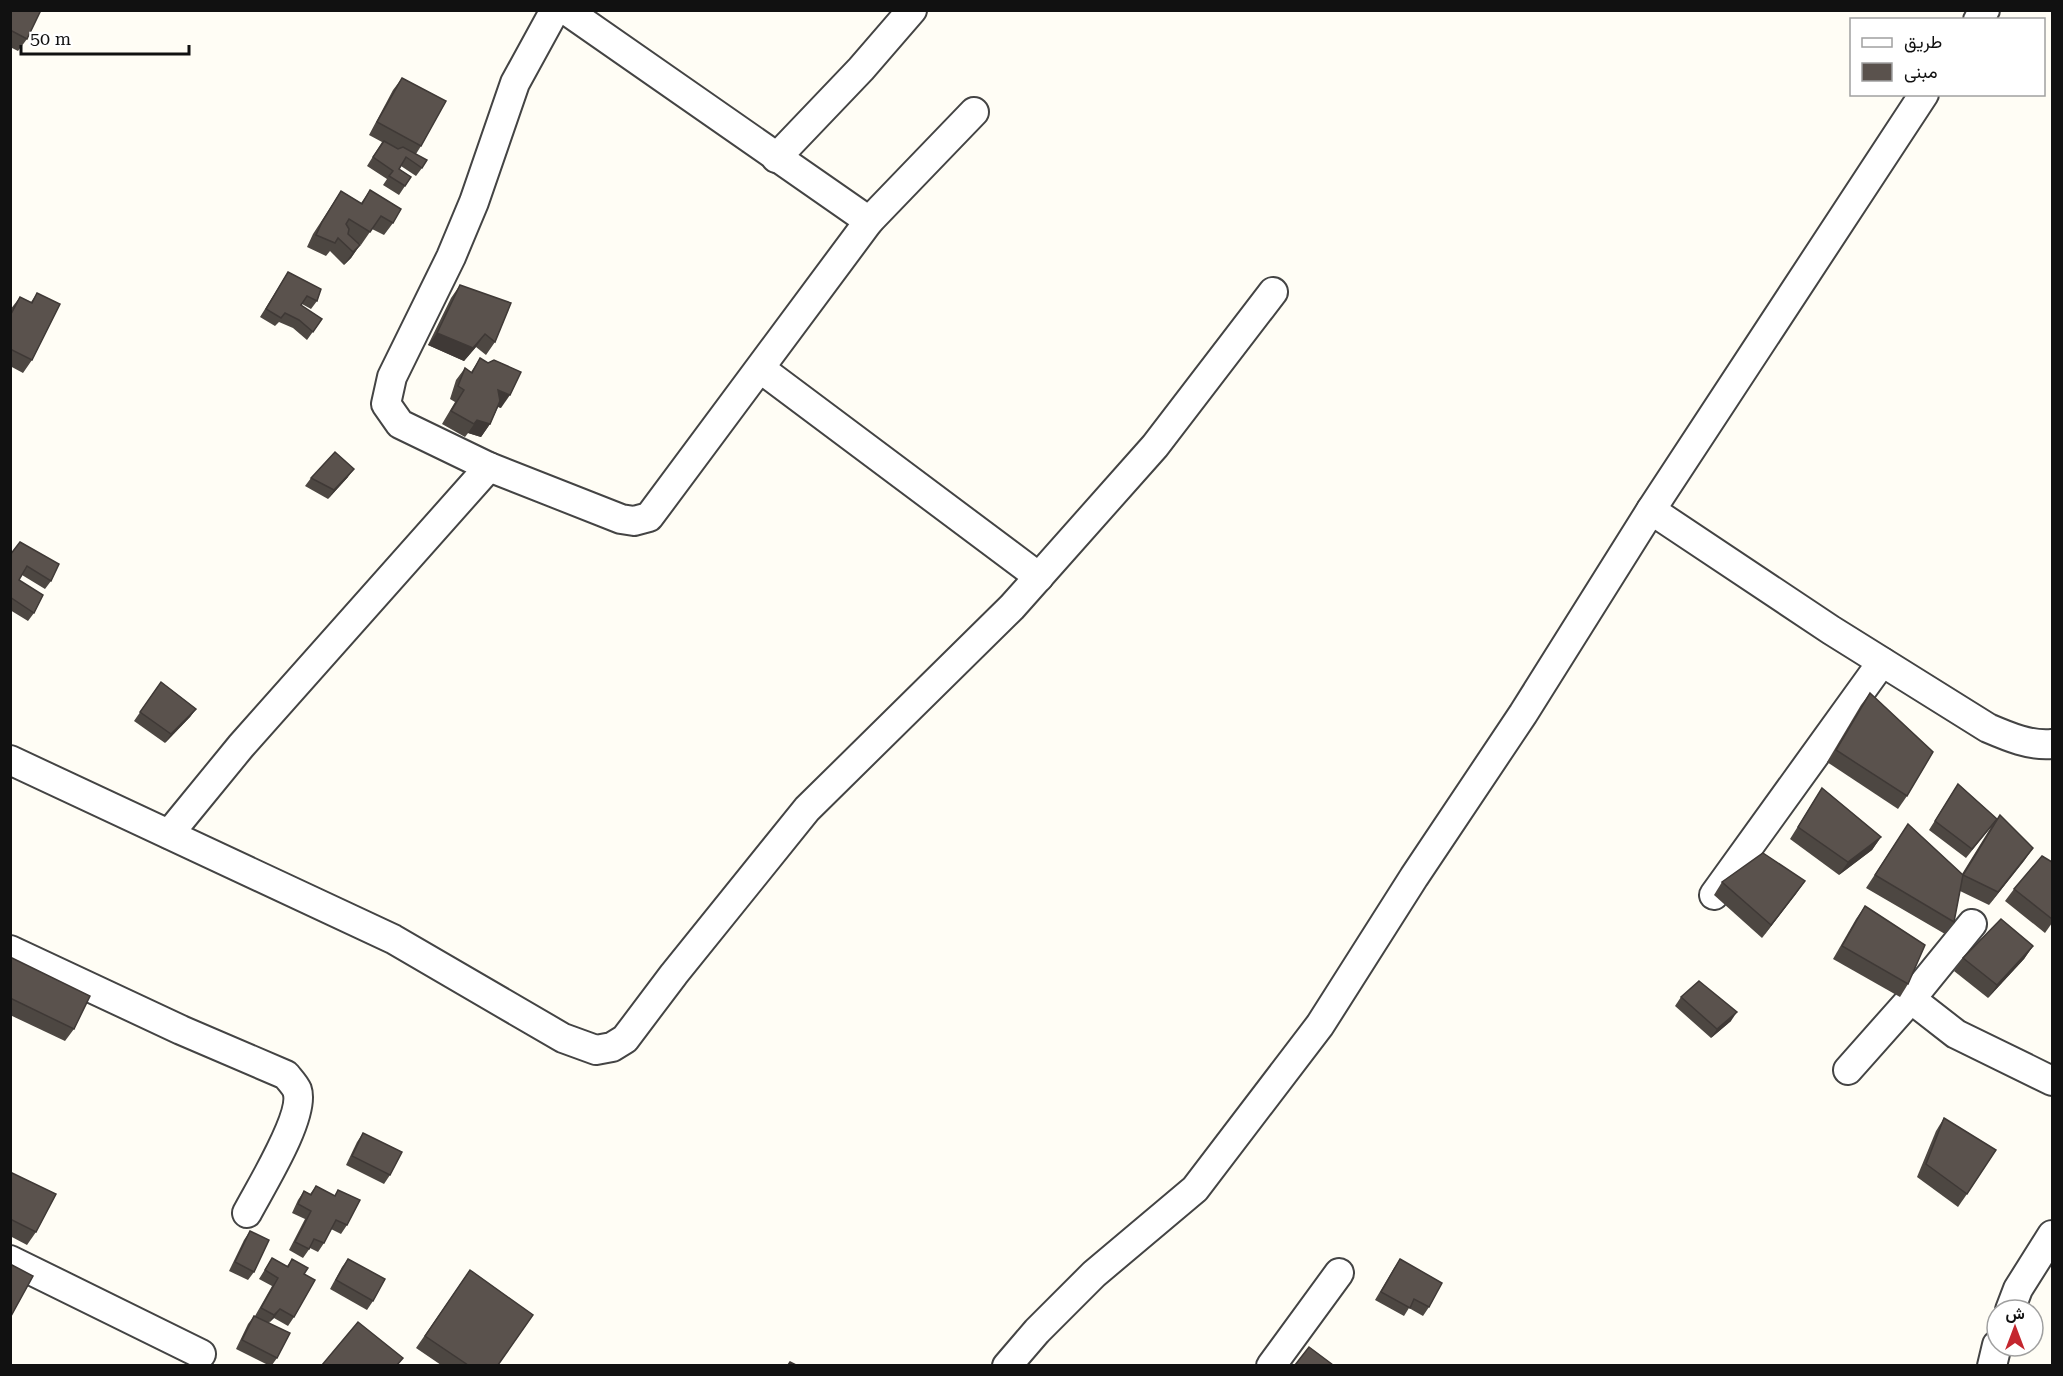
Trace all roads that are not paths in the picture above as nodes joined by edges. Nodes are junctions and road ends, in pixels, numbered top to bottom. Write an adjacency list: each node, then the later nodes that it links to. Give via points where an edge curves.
1 (555, 10): 10 (street, via 514,83 474,202 392,377 386,404 400,424)
2 (566, 10): 6 (street)
3 (912, 10): 6 (street)
4 (1923, 96): 11 (street)
5 (974, 112): 7 (street)
6 (776, 158): 7 (street)
7 (869, 221): 9 (street)
8 (1273, 292): 12 (street, via 1155,446)
9 (761, 369): 10 (street, via 650,517 621,519); 12 (street)
10 (489, 467): 16 (street, via 241,746)
11 (1651, 510): 13 (street); 29 (street, via 1320,1025 1195,1189 1094,1274)
12 (1038, 577): 16 (street, via 807,809 626,1039 612,1047 596,1050 563,1038 393,939)
13 (1882, 662): 14 (street, via 1988,728 2015,740); 17 (street)
14 (2052, 744)
15 (10, 760): 16 (street)
16 (169, 834)
17 (1714, 895)
18 (1972, 924): 20 (street)
19 (10, 950): 23 (street, via 286,1075 297,1089 298,1107 289,1133)
20 (1911, 999): 21 (street); 22 (street, via 1956,1034)
21 (1848, 1070)
22 (2052, 1081)
23 (247, 1213)
24 (2052, 1235): 27 (street)
25 (10, 1260): 28 (street)
26 (1339, 1273): 30 (street)
27 (2015, 1298)
28 (201, 1354)
29 (1007, 1365)
30 (1271, 1365)

